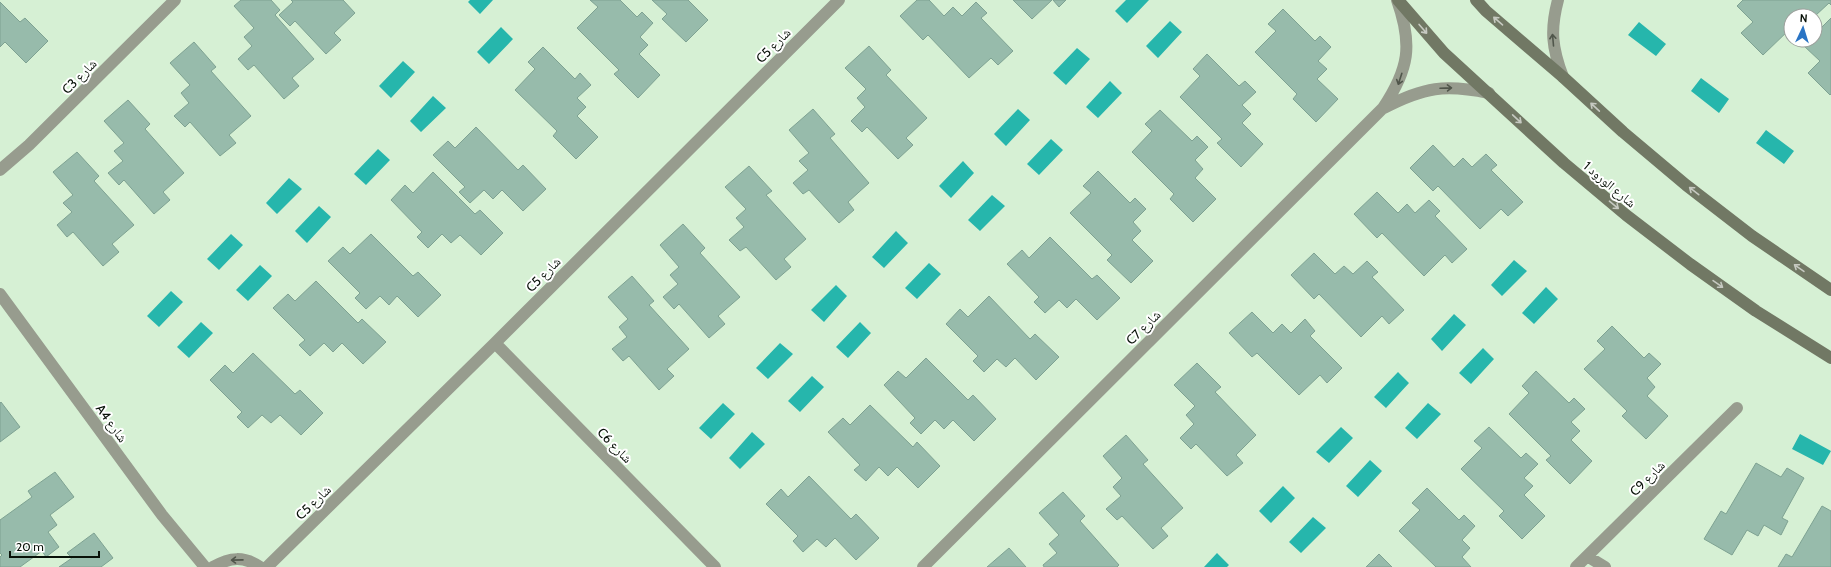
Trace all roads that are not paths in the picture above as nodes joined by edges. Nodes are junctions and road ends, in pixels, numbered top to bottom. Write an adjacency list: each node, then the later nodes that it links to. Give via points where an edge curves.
1 (176, 0): 9 (street, C3 شارع, via 29,145)
2 (839, 0): 12 (street, C5 شارع)
3 (1397, 0): 7 (street, شارع الورود 1, one-way to 7, via 1444,53); 8 (street, C7 شارع, one-way to 8, via 1404,19 1407,41 1405,62 1397,87)
4 (1476, 0): 6 (street, one-way to 4)
5 (1558, 0): 6 (street, one-way to 5, via 1552,39 1553,19)
6 (1563, 77): 10 (street, one-way to 6, via 1752,236 1686,185)
7 (1489, 93): 8 (street, C7 شارع, one-way to 7, via 1408,96 1435,89 1462,88); 13 (street, شارع الورود 1, one-way to 13, via 1564,164 1626,215 1756,311)
8 (1383, 108): 21 (street, C7 شارع)
9 (0, 170)
10 (1831, 290)
11 (0, 294): 16 (street, A4 شارع, via 162,515)
12 (495, 343): 19 (street, C5 شارع); 20 (street, C6 شارع)
13 (1831, 358)
14 (1737, 408): 15 (street, C9 شارع)
15 (1587, 556): 22 (street, C9 شارع); 23 (street)
16 (205, 567)
17 (213, 567): 18 (street, one-way to 17, via 249,560 236,558)
18 (260, 567)
19 (266, 567)
20 (715, 567)
21 (923, 567)
22 (1576, 567)
23 (1605, 567)

